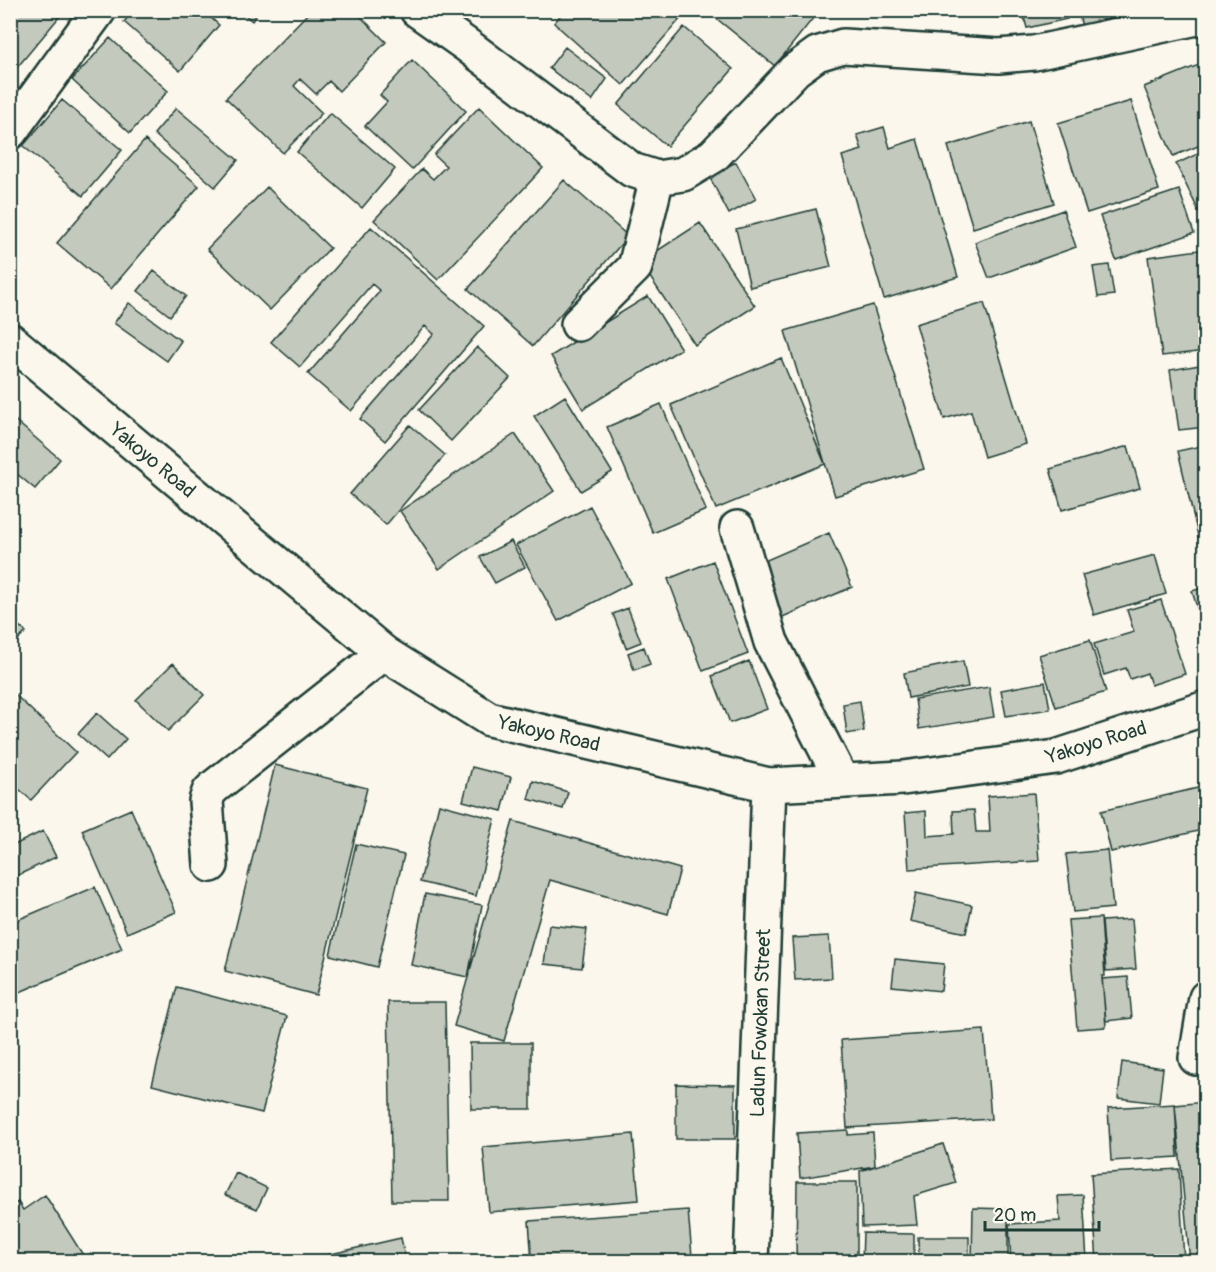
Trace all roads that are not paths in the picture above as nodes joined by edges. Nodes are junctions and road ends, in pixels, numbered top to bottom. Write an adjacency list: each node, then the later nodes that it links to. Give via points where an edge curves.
1 (99, 10): 4 (street)
2 (417, 10): 5 (street, via 632,170)
3 (1206, 16): 5 (street, via 1034,53 999,56 843,46 817,54 795,70 713,156 682,174)
4 (10, 132)
5 (657, 178): 6 (street, via 634,267)
6 (578, 324)
7 (10, 340): 9 (street, Yakoyo Road)
8 (737, 528): 11 (street, via 771,642)
9 (384, 653): 12 (street, Yakoyo Road, via 489,719); 13 (street, via 208,792)
10 (1206, 708): 11 (street, Yakoyo Road, via 1056,757 903,778)
11 (842, 781): 12 (street, Yakoyo Road)
12 (769, 786): 16 (street, Ladun Fowokan Street)
13 (211, 865)
14 (1206, 998): 15 (street)
15 (1196, 1058)
16 (751, 1262)

